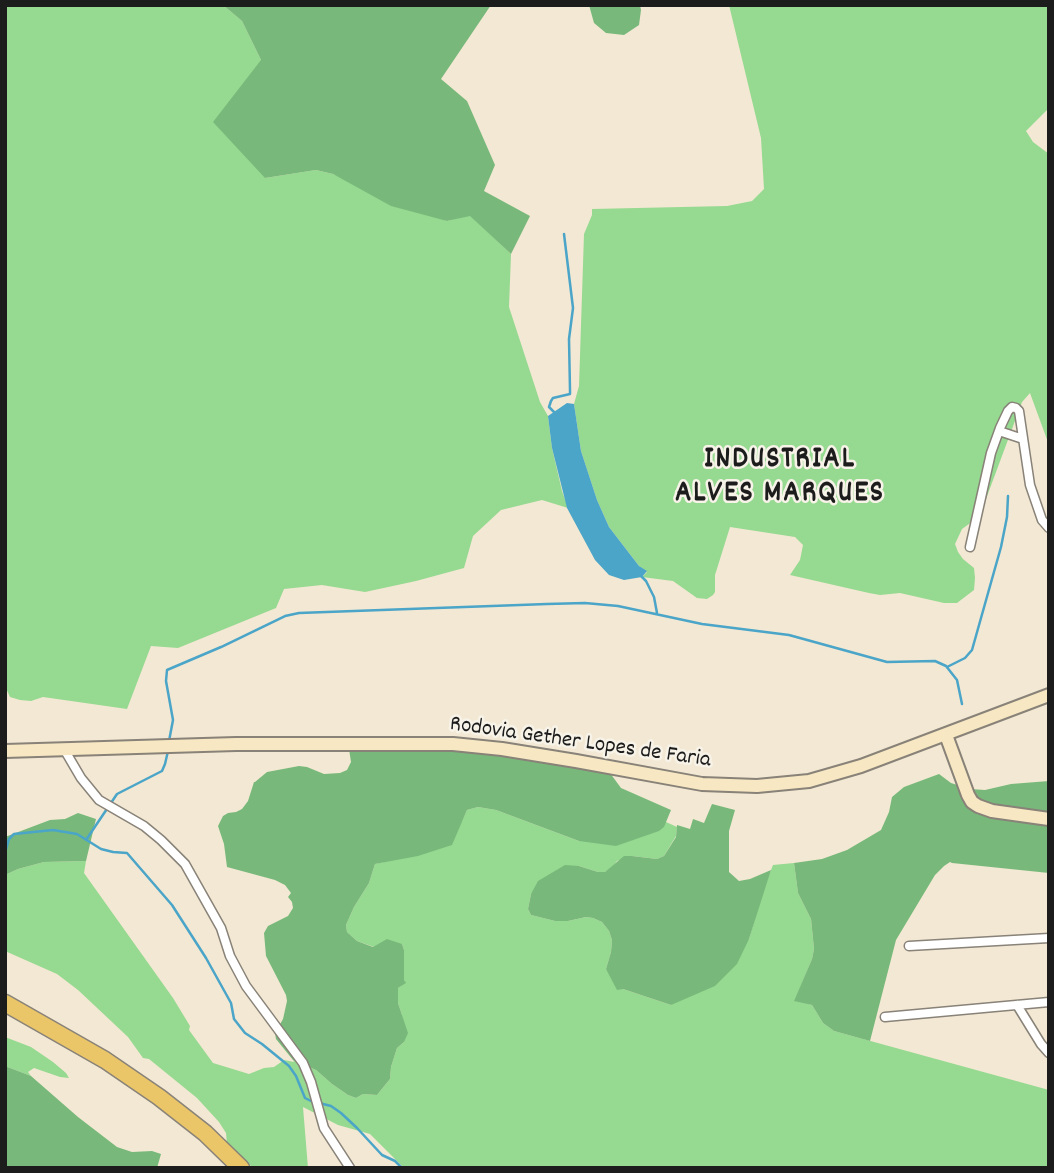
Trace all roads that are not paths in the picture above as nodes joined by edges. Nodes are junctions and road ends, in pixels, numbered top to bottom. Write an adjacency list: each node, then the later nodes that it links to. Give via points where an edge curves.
1 (999, 431): 2 (street); 2 (street, via 1010,408 1016,408); 4 (street)
2 (1023, 439): 3 (street, via 1035,503)
3 (1049, 528)
4 (970, 547)
5 (1049, 695): 6 (street, Rodovia Gether Lopes de Faria)
6 (946, 735): 7 (street, Rodovia Gether Lopes de Faria, via 809,781 743,787 453,744); 9 (street, via 972,802 992,811)
7 (64, 749): 8 (street, Rodovia Gether Lopes de Faria); 18 (street, via 95,795 144,826 185,864 221,928 246,986 303,1063 324,1128)
8 (5, 751)
9 (1049, 819)
10 (1049, 938): 11 (street)
11 (909, 947)
12 (1049, 1002): 14 (street)
13 (5, 1003): 17 (highway, via 159,1097)
14 (1017, 1005): 15 (street); 16 (street)
15 (884, 1017)
16 (1049, 1053)
17 (241, 1168)
18 (350, 1168)

